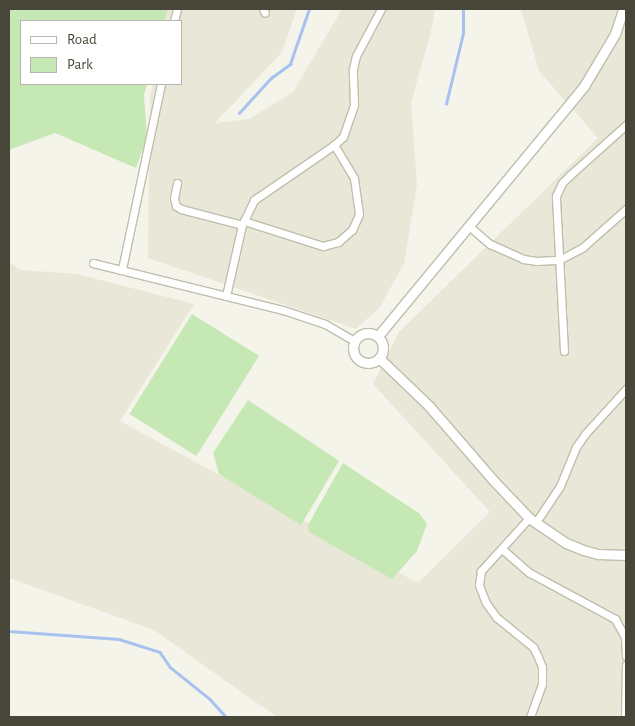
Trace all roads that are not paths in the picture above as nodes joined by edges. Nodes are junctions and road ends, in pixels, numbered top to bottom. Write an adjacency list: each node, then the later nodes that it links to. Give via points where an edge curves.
1 (381, 9): 5 (street, via 356,56 354,105 343,137)
2 (623, 9): 9 (street, via 615,34 584,86)
3 (161, 85): 12 (street)
4 (626, 125): 10 (street, via 558,189)
5 (334, 145): 8 (street, via 259,194); 8 (street, via 354,178 359,214 352,230 338,242 323,246)
6 (177, 183): 8 (street, via 174,198 181,209)
7 (626, 209): 10 (street, via 582,248)
8 (243, 223): 13 (street)
9 (469, 226): 10 (street, via 490,244 517,257 537,261); 14 (street)
10 (559, 260): 16 (street)
11 (93, 263): 12 (street)
12 (122, 269): 13 (street)
13 (226, 296): 15 (street, via 325,324)
14 (378, 336): 15 (street, via 368,333 358,336); 17 (street, via 383,349)
15 (355, 341): 17 (street, via 353,349 360,360 368,363)
16 (564, 351)
17 (379, 358): 19 (street, via 429,406)
18 (626, 390): 19 (street, via 585,434 560,486)
19 (532, 520): 20 (street); 21 (street, via 566,543 583,550 598,554)
20 (502, 549): 22 (street, via 530,573 615,619 625,637); 24 (street, via 481,571 479,585 496,617 527,642 542,667 542,684)
21 (626, 554)
22 (626, 656)
23 (626, 665): 25 (street)
24 (530, 717)
25 (625, 717)

